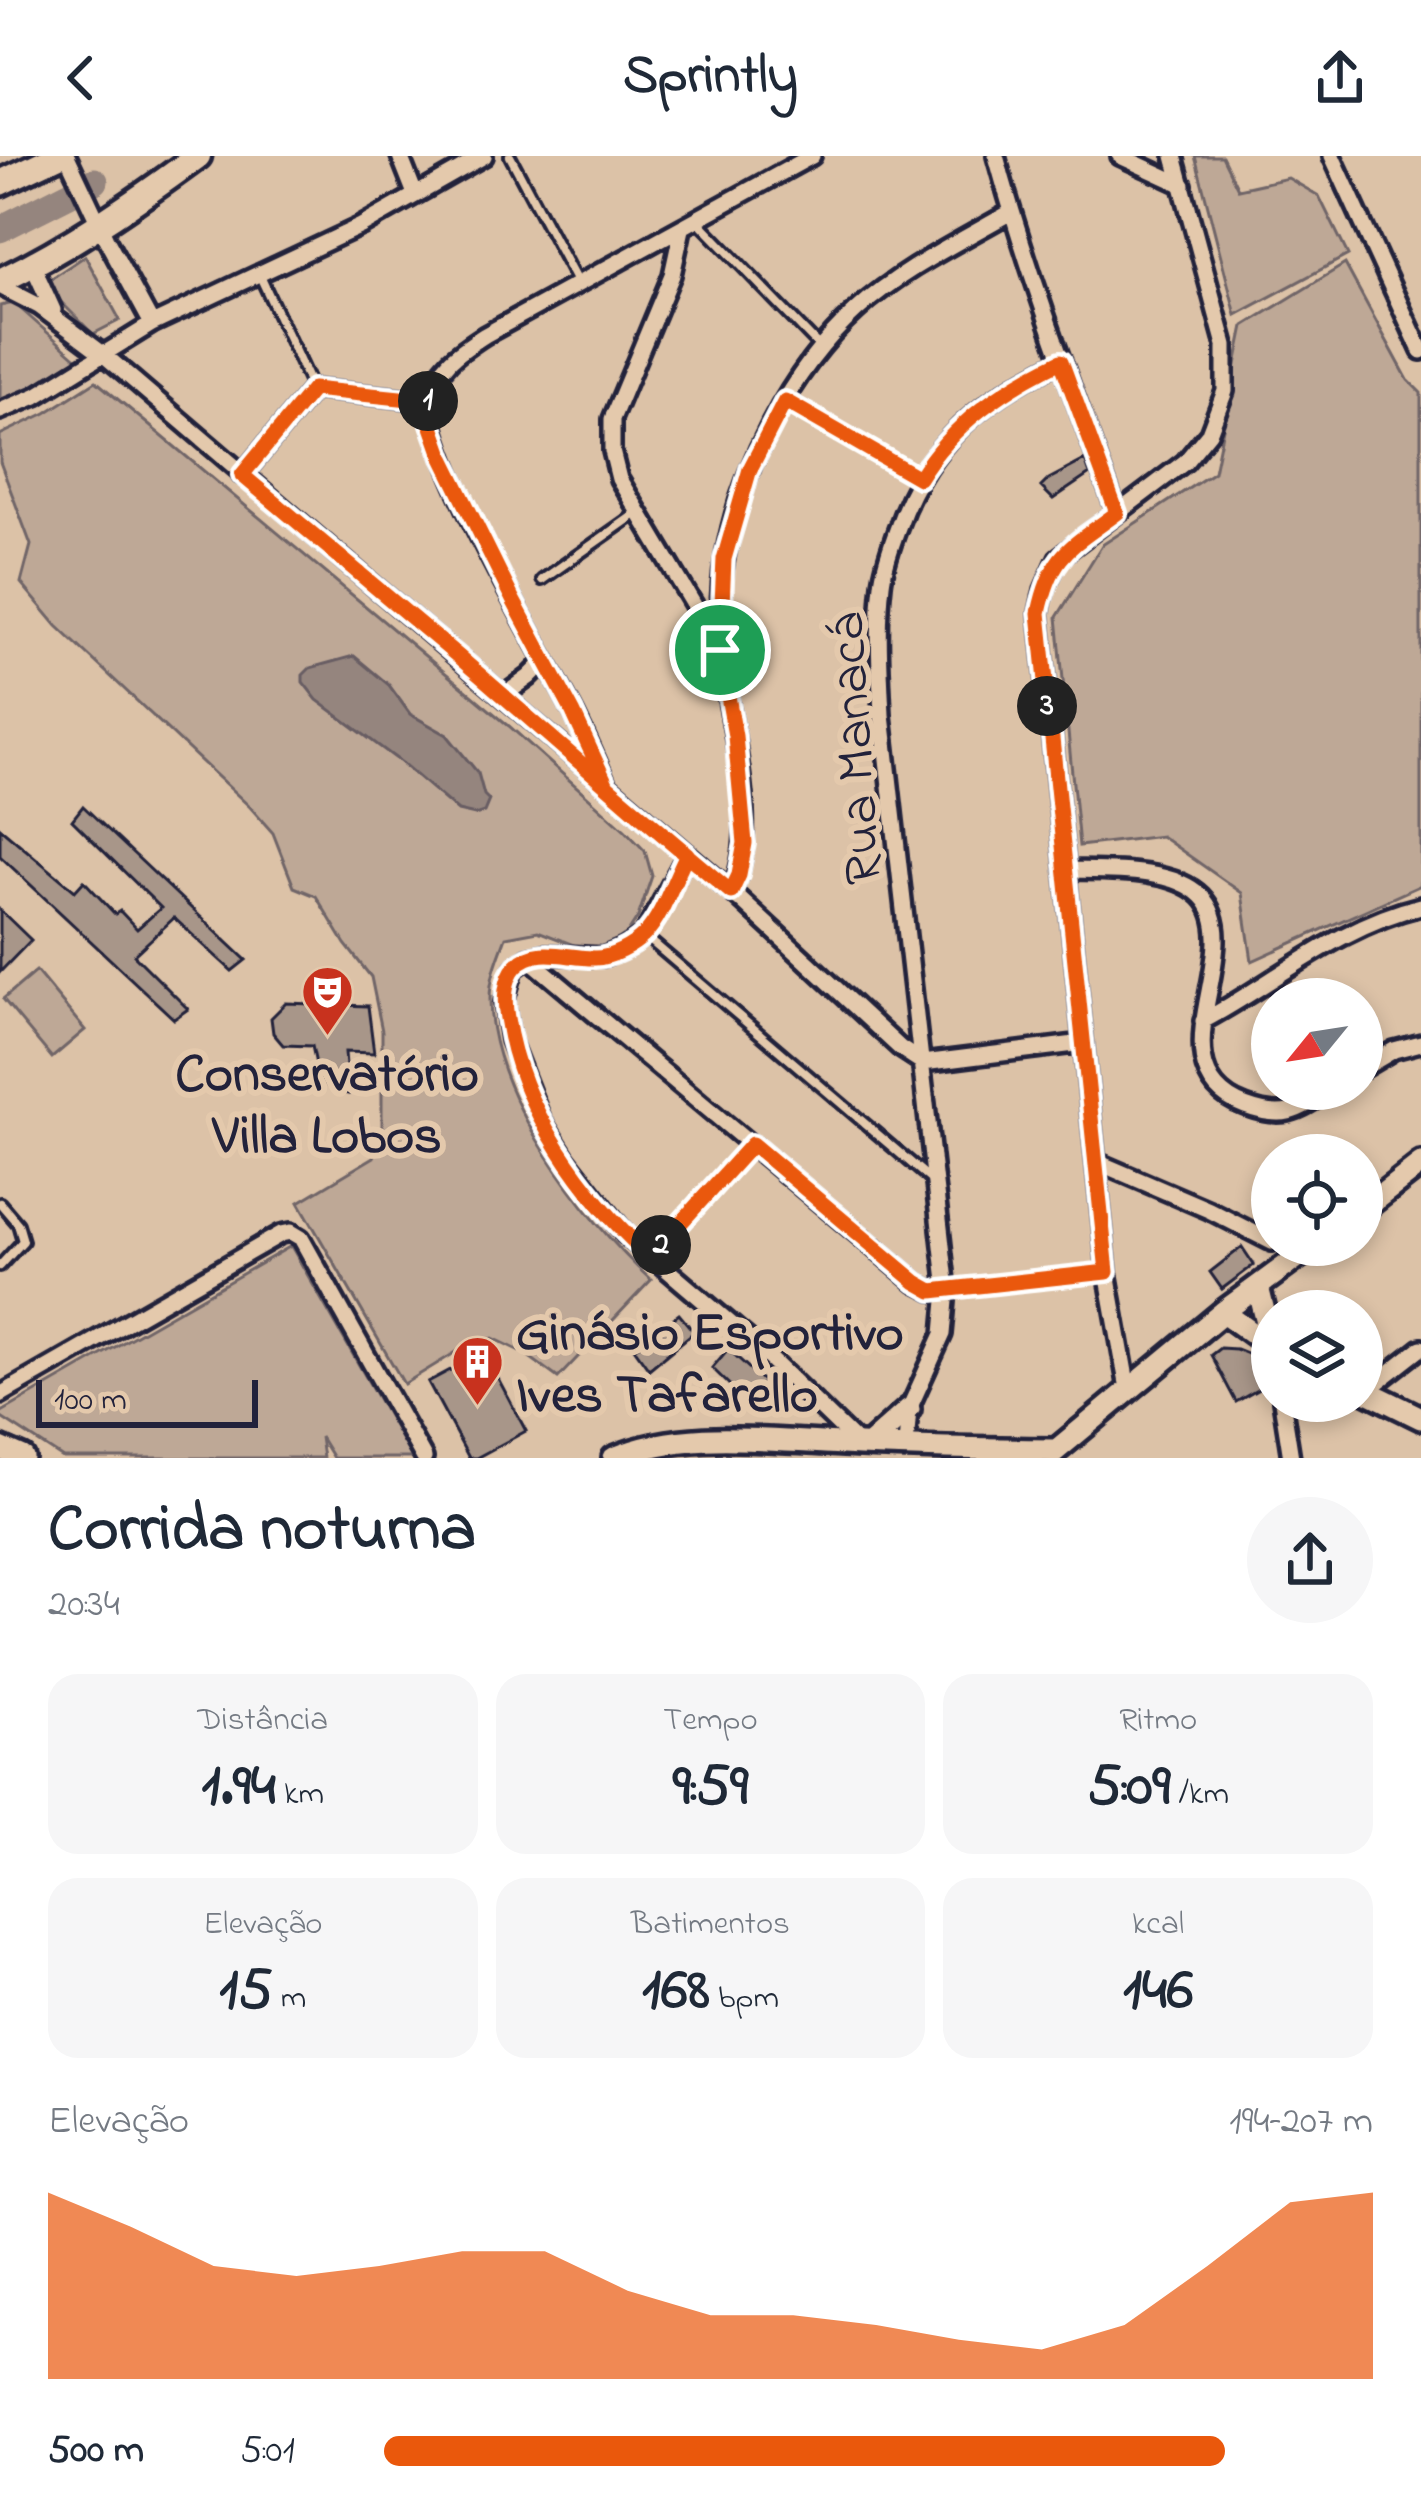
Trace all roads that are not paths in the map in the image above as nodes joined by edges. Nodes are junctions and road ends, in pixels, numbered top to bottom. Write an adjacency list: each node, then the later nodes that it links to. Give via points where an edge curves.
1 (198, 156): 15 (main road)
2 (400, 156): 13 (street)
3 (484, 156): 13 (street)
4 (510, 156): 20 (lane)
5 (812, 156): 16 (street)
6 (996, 156): 14 (street)
7 (1120, 156): 12 (street)
8 (1174, 156): 12 (street)
9 (1332, 156): 24 (street)
10 (65, 158): 11 (main road); 15 (street)
11 (0, 184)
12 (1183, 185): 34 (street, via 1226,344 1225,391 1197,450)
13 (415, 194): 18 (street)
14 (1011, 212): 23 (street, via 876,295); 26 (street)
15 (99, 224): 17 (main road); 22 (street)
16 (689, 225): 20 (street); 23 (lane); 33 (street, via 612,419 615,472)
17 (36, 263): 19 (main road); 21 (street)
18 (259, 275): 22 (street); 27 (lane)
19 (0, 283): 21 (street)
20 (578, 286): 28 (street, via 454,356)
21 (57, 318): 25 (street)
22 (152, 324): 25 (street)
23 (821, 348): 29 (street)
24 (1421, 351)
25 (103, 354): 30 (street); 31 (street)
26 (1061, 361): 32 (street, Rua Manacá, via 960,425); 34 (street)
27 (313, 389): 28 (street); 31 (street)
28 (429, 401): 37 (street, via 443,458)
29 (785, 401): 32 (lane); 36 (street, via 750,469 724,559)
30 (0, 411)
31 (242, 475): 38 (street)
32 (919, 478): 52 (street, Rua Manacá, via 882,581 880,656)
33 (637, 513): 35 (lane); 36 (street)
34 (1117, 513): 43 (street, via 1058,559 1039,613)
35 (542, 580)
36 (720, 650): 44 (street, via 745,843)
37 (545, 661): 38 (street); 39 (street)
38 (503, 696): 40 (street)
39 (573, 712): 40 (street); 41 (street)
40 (557, 743): 41 (street)
41 (607, 786): 42 (street)
42 (687, 854): 44 (street); 46 (street)
43 (1066, 870): 48 (street, via 1153,875 1202,897 1217,927); 49 (street)
44 (731, 892): 52 (street)
45 (1421, 906): 48 (street, via 1333,940)
46 (644, 935): 47 (street, via 602,957); 59 (lane)
47 (528, 958): 56 (street); 63 (street, via 511,972 504,1002 525,1083 566,1160)
48 (1202, 1021): 53 (street, via 1208,1072 1231,1099)
49 (1083, 1043): 52 (street); 57 (street)
50 (1421, 1043): 51 (street)
51 (1383, 1057)
52 (922, 1063): 59 (street, Rua Manacá)
53 (1251, 1107)
54 (1262, 1110): 55 (street)
55 (1296, 1110)
56 (752, 1144): 63 (lane); 68 (street, via 916,1282)
57 (1097, 1162): 62 (street); 66 (street)
58 (1421, 1164): 60 (main road)
59 (935, 1183): 68 (street, Rua Manacá)
60 (1383, 1194)
61 (0, 1203): 64 (lane, via 23,1241)
62 (1251, 1232)
63 (650, 1257): 84 (street, via 758,1347)
64 (0, 1265)
65 (1287, 1266): 67 (main road)
66 (1107, 1272): 68 (lane); 74 (street)
67 (1258, 1286): 69 (main road); 70 (main road)
68 (947, 1290): 77 (street, Rua Manacá, via 943,1334)
69 (1259, 1290)
70 (1223, 1312): 71 (main road); 74 (main road)
71 (1251, 1331)
72 (1421, 1348): 73 (street)
73 (1383, 1376)
74 (1127, 1389): 86 (main road)
75 (0, 1395): 89 (street, via 291,1232)
76 (1383, 1399): 78 (main road)
77 (909, 1409): 81 (street, Rua Manacá); 82 (street); 84 (main road)
78 (1421, 1418)
79 (1284, 1422): 87 (street)
80 (756, 1439): 84 (main road); 90 (main road, via 675,1441); 91 (street)
81 (906, 1445): 82 (main road); 84 (main road)
82 (929, 1446): 85 (main road)
83 (0, 1448): 88 (main road)
84 (850, 1448)
85 (992, 1454): 86 (main road)
86 (1051, 1454)
87 (1288, 1456)
88 (22, 1458)
89 (424, 1458)
90 (614, 1458)
91 (778, 1458)

